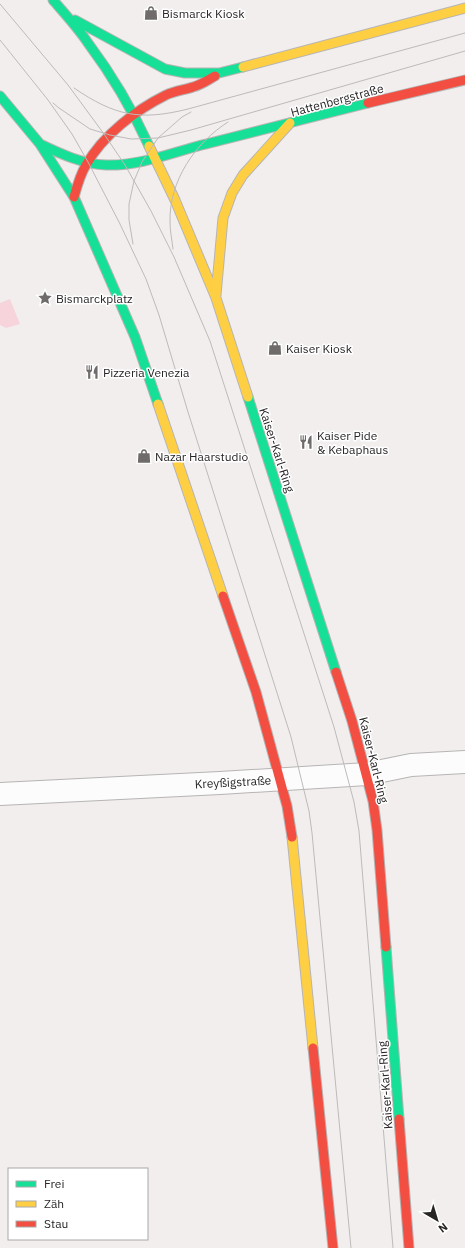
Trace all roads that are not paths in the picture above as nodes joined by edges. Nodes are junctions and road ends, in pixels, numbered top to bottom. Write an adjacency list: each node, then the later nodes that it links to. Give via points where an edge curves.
1 (53, 0): 2 (street)
2 (60, 8): 4 (street, via 81,24 165,68 185,73); 7 (street, via 108,70)
3 (465, 8): 4 (street)
4 (219, 73): 7 (street, via 200,85 168,95)
5 (465, 80): 8 (street, Hattenbergstraße)
6 (0, 96): 9 (street)
7 (135, 115): 10 (street); 11 (street, via 108,138)
8 (290, 124): 10 (street); 13 (street, Hattenbergstraße, via 243,175 232,193 223,218)
9 (40, 144): 11 (street, via 66,156); 12 (street)
10 (156, 158): 11 (street, via 125,165); 13 (street)
11 (88, 162): 12 (street, via 76,186)
12 (74, 197): 16 (street, via 135,337 256,692)
13 (216, 298): 15 (street, Kaiser-Karl-Ring)
14 (465, 762): 15 (street, Kreyßigstraße, via 411,765)
15 (367, 774): 16 (street, Kreyßigstraße); 19 (street, Kaiser-Karl-Ring, via 377,830)
16 (279, 779): 17 (street, Kreyßigstraße); 18 (street, via 292,835)
17 (0, 794)
18 (334, 1248)
19 (409, 1248)

